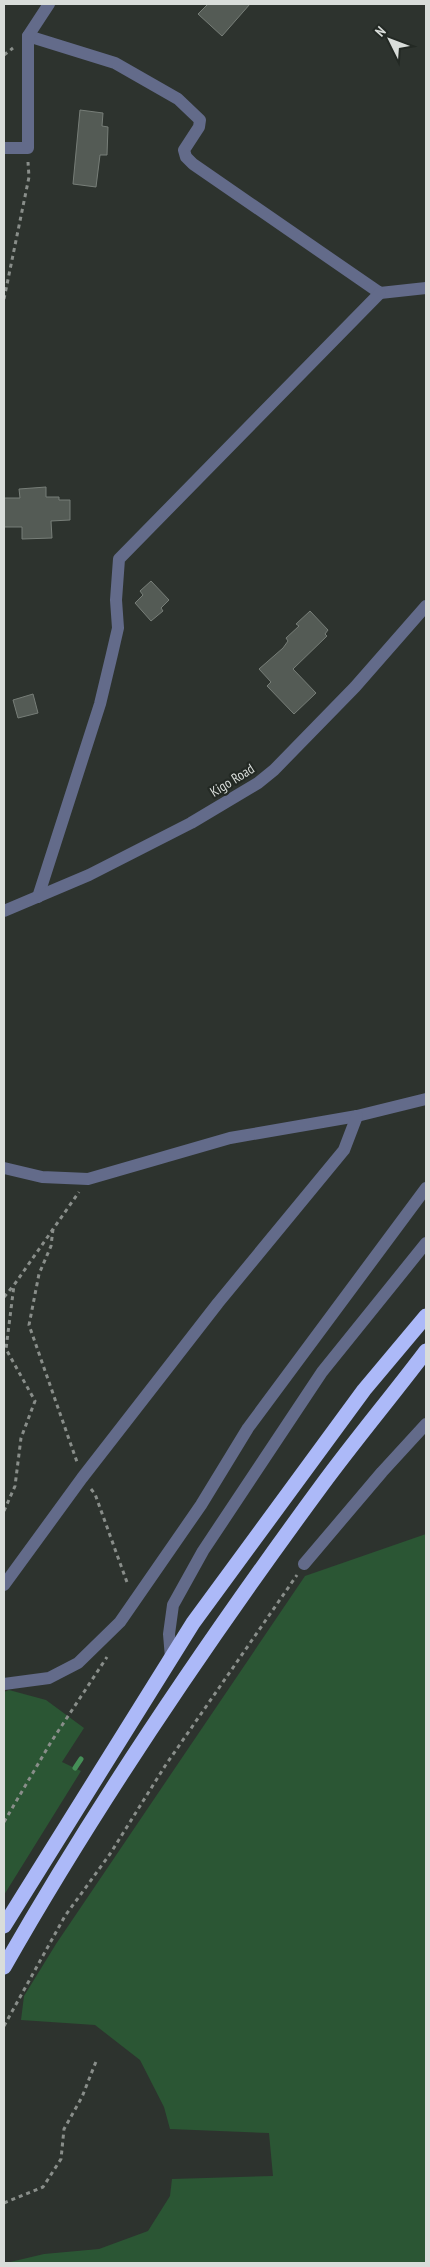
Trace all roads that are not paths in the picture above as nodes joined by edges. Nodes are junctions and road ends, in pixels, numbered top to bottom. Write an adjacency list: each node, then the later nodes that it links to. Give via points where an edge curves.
1 (49, 4): 2 (street)
2 (28, 36): 3 (street, via 28,148); 5 (street, via 115,64 178,99 200,120 184,150 193,164)
3 (4, 148)
4 (426, 288): 5 (street)
5 (380, 293): 7 (street, via 119,559 118,628 112,654 100,704)
6 (426, 606): 7 (street, Kigo Road, via 355,687 258,783 182,827 89,875)
7 (38, 897): 8 (street, Kigo Road)
8 (4, 910)
9 (426, 1099): 10 (street)
10 (356, 1116): 11 (street, via 230,1138 88,1179 42,1177); 18 (street, via 344,1150 218,1303 82,1478)
11 (4, 1168)
12 (426, 1188): 20 (street, via 248,1428 201,1505 120,1622 78,1663 48,1678)
13 (426, 1243): 19 (street, via 322,1372 203,1551 174,1605 169,1634)
14 (426, 1316): 19 (highway, via 364,1390 275,1509)
15 (426, 1352): 22 (highway, via 323,1484 143,1738)
16 (426, 1424): 17 (street)
17 (304, 1564)
18 (4, 1585)
19 (171, 1658): 21 (highway)
20 (4, 1684)
21 (4, 1926)
22 (4, 1967)

